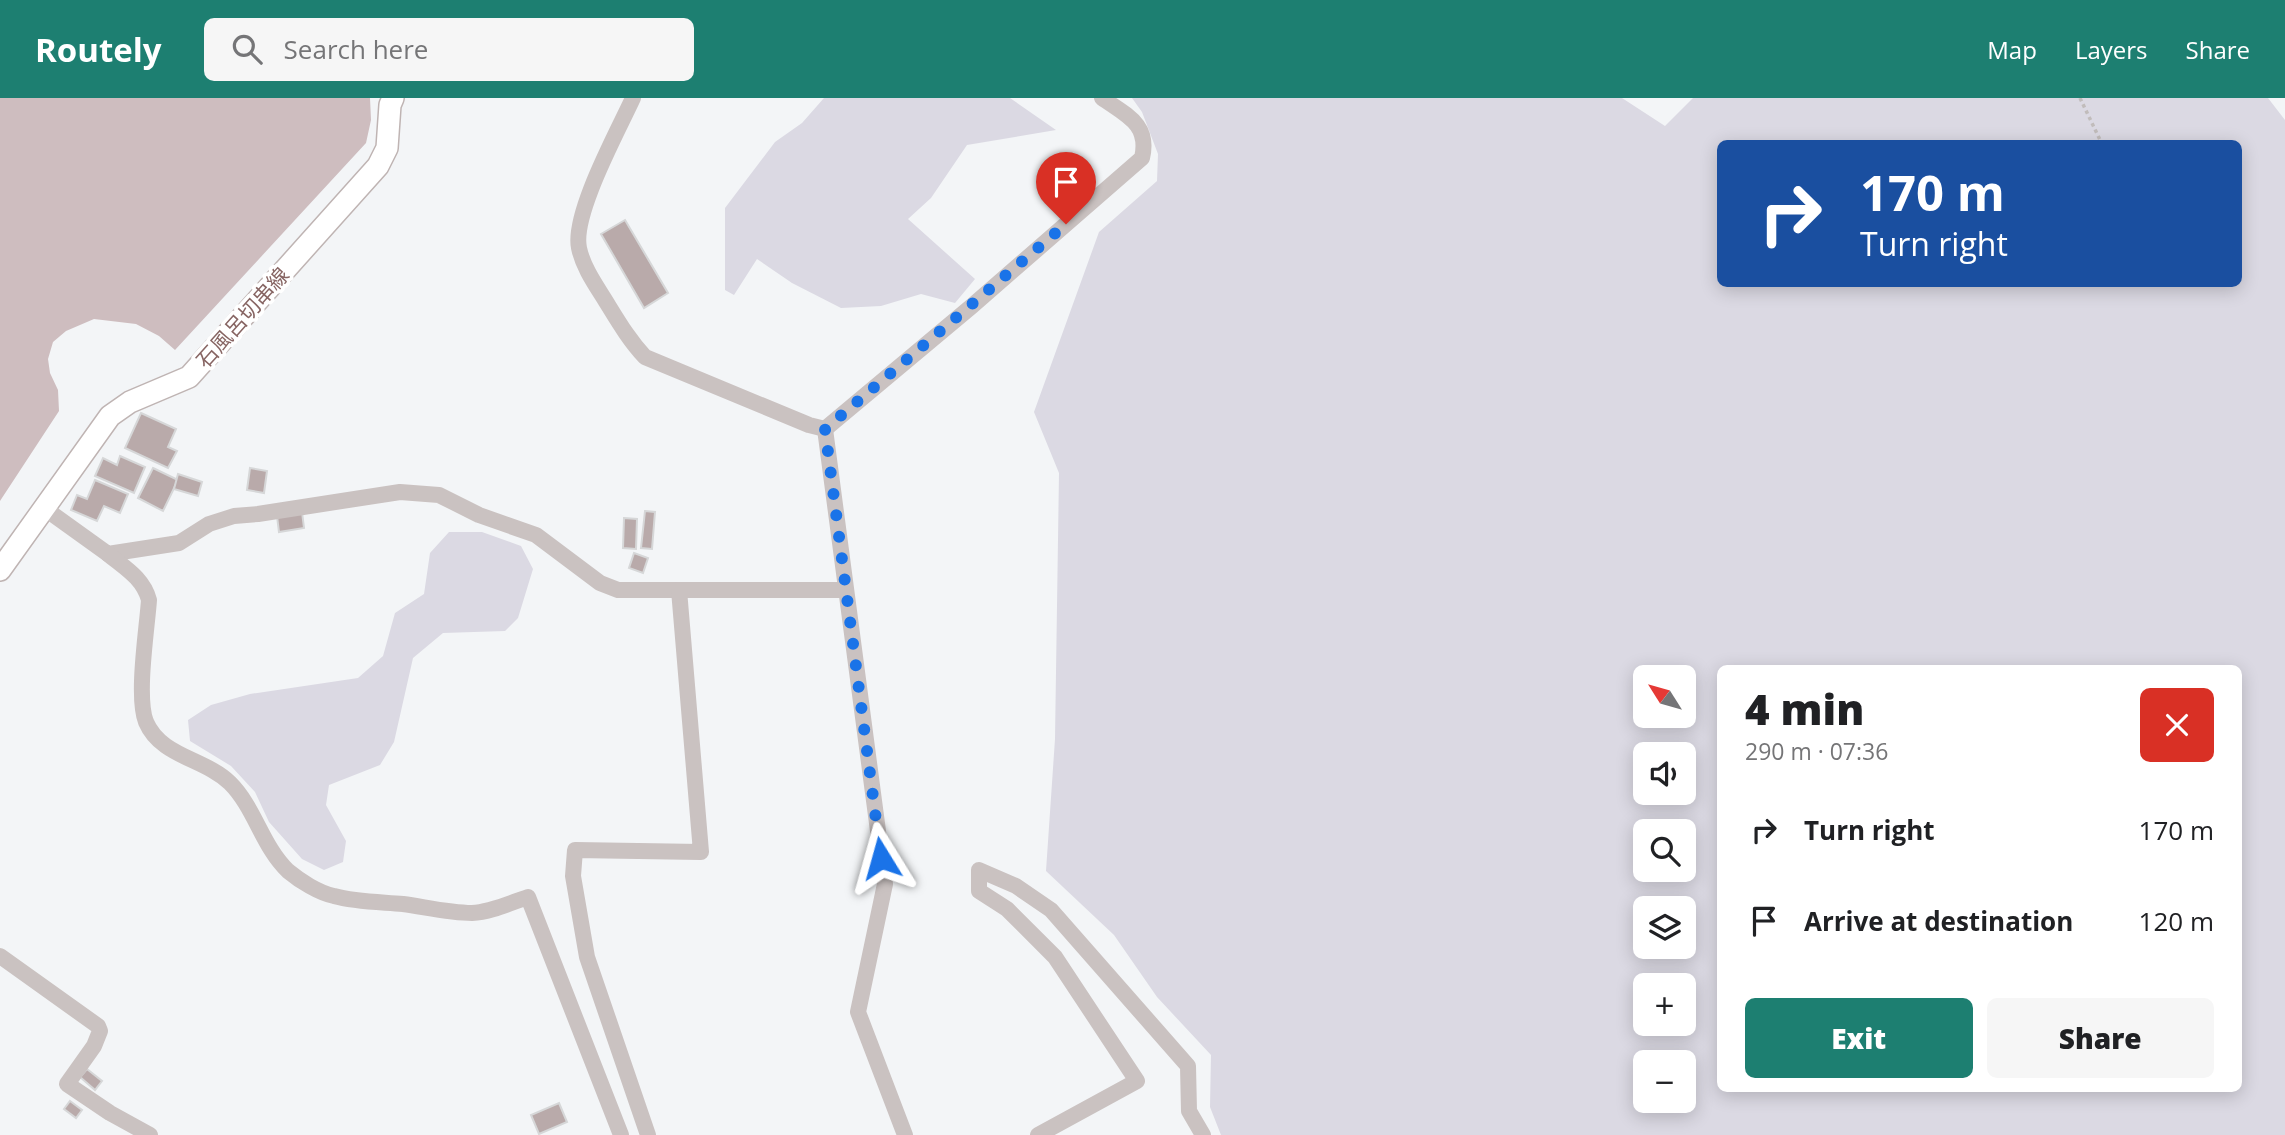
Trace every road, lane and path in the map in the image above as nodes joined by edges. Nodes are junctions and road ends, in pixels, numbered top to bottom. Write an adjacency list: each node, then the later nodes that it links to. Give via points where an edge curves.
1 (393, 98): 7 (main road, 石風呂切串線, via 387,148 378,166 189,377 130,402 110,416)
2 (633, 98): 6 (street, via 578,225 578,247 588,271 645,357)
3 (1102, 98): 6 (street, via 1138,124 1146,144 1142,158)
4 (2080, 98): 5 (path)
5 (2100, 140)
6 (825, 429): 11 (street)
7 (44, 508): 8 (street); 9 (main road, 石風呂切串線)
8 (107, 554): 10 (street, via 179,543 209,524 234,516 400,492 439,495 536,535 600,583 618,590); 14 (street, via 146,588 142,699 152,734 164,746 229,782 289,871 334,896 472,913 528,897)
9 (0, 570)
10 (680, 590): 11 (street); 15 (street, via 701,852 575,850 573,876 587,957)
11 (845, 590): 16 (street, via 885,884 858,1012)
12 (0, 956): 13 (street, via 98,1026 94,1046 67,1084)
13 (150, 1135)
14 (621, 1135)
15 (648, 1135)
16 (905, 1135)
17 (1038, 1135): 18 (street, via 1137,1081 1055,957 1007,909 979,891 979,870 1016,886 1051,910 1188,1066 1189,1111)
18 (1203, 1135)

